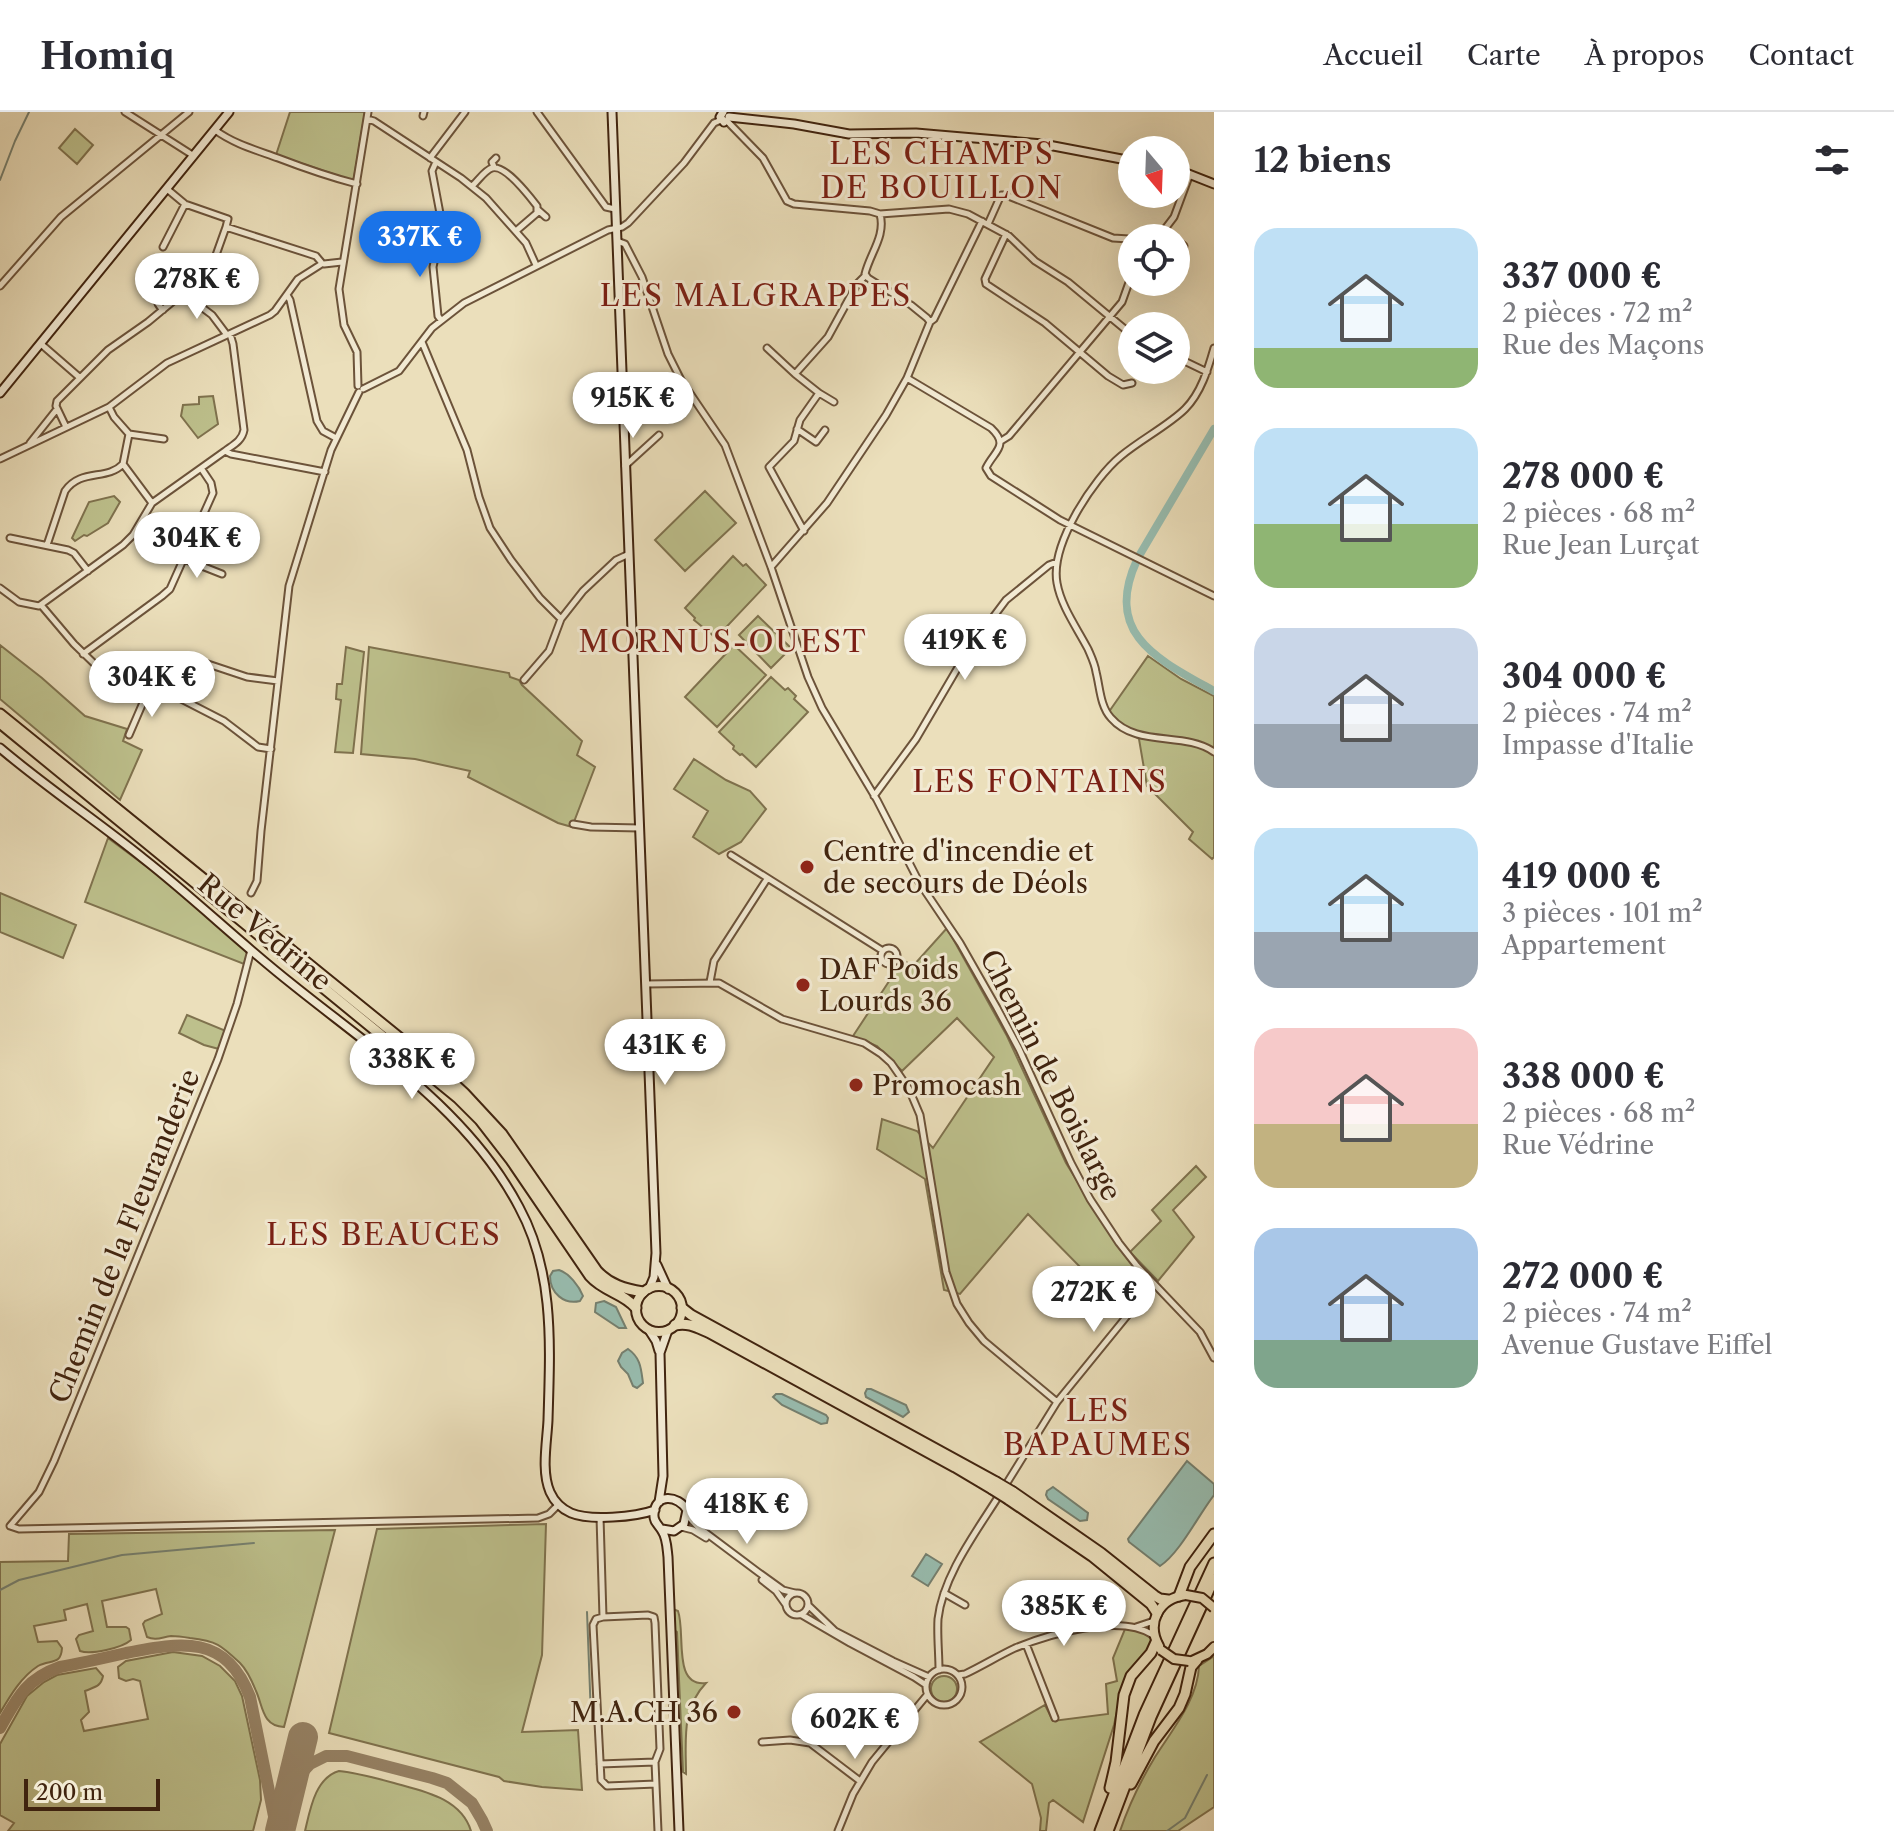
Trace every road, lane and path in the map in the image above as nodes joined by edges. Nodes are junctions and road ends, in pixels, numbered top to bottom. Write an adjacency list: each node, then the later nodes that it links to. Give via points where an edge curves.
1 (125, 112): 10 (street)
2 (189, 112): 10 (street)
3 (229, 112): 9 (main road)
4 (465, 112): 14 (street)
5 (537, 112): 22 (street, via 606,207)
6 (612, 112): 22 (main road)
7 (723, 115): 13 (main road, via 849,134 916,133 1043,144); 24 (street, via 763,158 787,201); 28 (street, via 646,206)
8 (368, 116): 14 (street); 17 (street)
9 (215, 130): 11 (main road); 17 (street, via 242,145)
10 (161, 134): 11 (street); 39 (street, via 61,217)
11 (194, 156): 20 (main road)
12 (496, 158): 15 (street)
13 (1118, 158)
14 (433, 160): 19 (street); 45 (street, via 442,221 433,267)
15 (494, 167): 19 (street); 23 (street, via 520,185)
16 (1190, 174): 18 (main road)
17 (357, 184): 34 (street)
18 (1214, 184)
19 (472, 186): 29 (street)
20 (167, 189): 21 (street); 50 (main road)
21 (185, 204): 27 (street, via 228,219); 33 (street)
22 (615, 209): 28 (main road)
23 (538, 210): 25 (street); 29 (street)
24 (880, 214): 26 (street, via 949,209); 37 (street, via 882,228)
25 (546, 217)
26 (985, 223): 30 (street); 31 (street, via 997,200 1006,195); 46 (street)
27 (226, 227): 35 (street, via 316,256); 40 (street, via 213,260)
28 (616, 229): 32 (main road); 36 (street)
29 (516, 231): 36 (street)
30 (1006, 234): 44 (street); 53 (street, via 986,284)
31 (1118, 238)
32 (617, 241): 78 (main road); 89 (street, Chemin de Boislarge, via 625,244 642,277 681,380 725,445)
33 (163, 247)
34 (342, 262): 35 (street); 60 (street, via 340,306 356,350)
35 (322, 263): 41 (street, via 298,279)
36 (536, 265): 45 (street)
37 (866, 275): 46 (street); 56 (street, via 828,337)
38 (166, 279): 43 (street, via 156,296)
39 (0, 286)
40 (184, 294): 43 (street); 48 (street)
41 (287, 295): 48 (street, via 273,313); 71 (street, via 317,421)
42 (1124, 296): 44 (street)
43 (163, 310): 57 (street)
44 (1109, 317): 47 (street); 53 (street)
45 (441, 320): 49 (street)
46 (930, 322): 58 (street)
47 (1118, 324)
48 (228, 334): 64 (street, via 167,363); 75 (street, via 244,430)
49 (422, 342): 60 (street, via 399,371); 95 (street, via 467,450 490,528)
50 (41, 344): 57 (street); 61 (main road)
51 (767, 348): 56 (street)
52 (1214, 348): 55 (street)
53 (1080, 353): 59 (street); 73 (street)
54 (1190, 364): 55 (street)
55 (1207, 372): 82 (street, via 1186,408 1097,479)
56 (795, 374): 62 (street)
57 (79, 377): 65 (street, via 56,402)
58 (907, 378): 73 (street, via 991,428); 83 (street, via 877,430)
59 (1118, 382)
60 (360, 389): 71 (street)
61 (0, 393)
62 (819, 393): 63 (street); 67 (street)
63 (834, 402)
64 (109, 407): 66 (street); 69 (street)
65 (57, 409): 66 (street); 74 (street)
66 (66, 427): 74 (street)
67 (797, 429): 68 (street, via 816,442); 83 (street, via 794,441 769,467)
68 (825, 430)
69 (129, 434): 72 (street); 77 (street)
70 (659, 435): 78 (street)
71 (336, 438): 80 (street)
72 (164, 439)
73 (1001, 441): 82 (street, via 988,463 991,476)
74 (28, 445): 76 (street)
75 (225, 451): 79 (street); 80 (street)
76 (0, 459)
77 (123, 464): 81 (street); 85 (street, via 70,483)
78 (625, 466): 86 (main road)
79 (201, 468): 81 (street); 87 (street, via 213,493)
80 (325, 472): 98 (street, via 289,586)
81 (152, 503): 90 (street, via 133,535)
82 (1070, 525): 88 (street); 93 (street)
83 (804, 531): 89 (street)
84 (10, 538): 85 (street)
85 (47, 545): 90 (street, via 74,553)
86 (629, 554): 95 (street, via 587,586); 109 (main road)
87 (184, 559): 91 (street); 96 (street, via 165,594)
88 (1057, 562): 106 (street, via 1062,600 1090,653 1112,719 1149,737); 107 (street, via 1006,600)
89 (771, 567): 107 (street, Chemin de Boislarge, via 810,682)
90 (88, 571): 94 (street)
91 (222, 574)
92 (0, 588): 94 (street, via 19,602)
93 (1214, 596)
94 (39, 606): 96 (street)
95 (561, 619): 97 (street, via 549,651)
96 (83, 654): 100 (street, via 108,677)
97 (524, 680)
98 (278, 681): 99 (street, via 196,660); 105 (street)
99 (156, 686): 100 (street); 105 (street, via 224,721 258,747)
100 (148, 691): 103 (street)
101 (0, 712): 120 (highway, via 456,1085 502,1134 597,1271 619,1287)
102 (0, 723): 121 (highway, via 458,1098 511,1160 590,1276)
103 (129, 735)
104 (0, 748): 113 (main road, Rue Védrine, via 146,860)
105 (271, 749): 112 (street, via 257,881)
106 (1214, 752)
107 (874, 796): 118 (street, Chemin de Boislarge, via 919,882 1010,1031 1084,1189)
108 (573, 824): 109 (street)
109 (640, 828): 116 (main road)
110 (731, 855): 111 (street)
111 (767, 879): 114 (street); 115 (street, via 714,961)
112 (251, 893)
113 (251, 950): 132 (main road, Rue Védrine, via 441,1107 482,1149 521,1209 549,1309 546,1472); 132 (street, Chemin de la Fleuranderie, via 222,1049 54,1461 39,1492 10,1526 538,1518)
114 (883, 951)
115 (710, 982): 116 (street); 127 (street, via 782,1019 864,1043 898,1070 922,1121 946,1272 957,1304 984,1341)
116 (646, 984): 117 (main road)
117 (656, 1262): 119 (main road); 120 (main road)
118 (1153, 1284): 126 (street, Chemin de Boislarge, via 1200,1332); 127 (street)
119 (668, 1289): 120 (main road); 122 (main road)
120 (646, 1290): 121 (main road)
121 (636, 1308): 124 (main road)
122 (682, 1308): 123 (main road); 129 (highway)
123 (672, 1327): 124 (main road); 125 (main road); 129 (highway, via 691,1324 710,1333)
124 (649, 1330): 125 (main road)
125 (660, 1353): 128 (main road)
126 (1214, 1358)
127 (1057, 1402): 145 (street)
128 (663, 1476): 131 (main road); 133 (main road)
129 (994, 1486): 130 (highway, bridge)
130 (1010, 1495): 147 (highway); 154 (highway, via 1151,1604)
131 (677, 1500): 133 (main road, via 664,1499); 134 (main road)
132 (559, 1504): 135 (main road, via 574,1514)
133 (657, 1506): 136 (main road); 137 (main road)
134 (687, 1513): 139 (main road); 144 (street, via 768,1580)
135 (600, 1516): 136 (main road); 153 (street)
136 (628, 1516): 137 (main road)
137 (655, 1522): 138 (main road)
138 (662, 1529): 139 (main road); 141 (main road)
139 (678, 1529): 141 (main road); 148 (street, via 700,1534 776,1591)
140 (1214, 1534): 146 (highway, via 1190,1567)
141 (668, 1557): 180 (main road)
142 (1214, 1563): 178 (highway, via 1144,1715)
143 (1214, 1579): 177 (highway)
144 (795, 1593): 148 (street); 150 (street, via 806,1597)
145 (944, 1593): 149 (street); 159 (street)
146 (1182, 1595): 147 (main road); 151 (main road, bridge, via 1202,1598)
147 (1168, 1600): 154 (main road)
148 (786, 1605): 152 (street, via 791,1614)
149 (965, 1605)
150 (809, 1606): 152 (street); 165 (street, via 835,1631)
151 (1214, 1609)
152 (802, 1615): 167 (street)
153 (603, 1617): 173 (street, via 654,1617 660,1749); 174 (street, via 593,1625)
154 (1155, 1617): 155 (street); 156 (main road)
155 (1136, 1627): 156 (street); 157 (street, via 1083,1629)
156 (1157, 1642): 160 (main road, bridge, via 1174,1659); 178 (highway, via 1131,1676 1124,1695)
157 (1026, 1644): 161 (street); 171 (street)
158 (1214, 1647): 160 (main road)
159 (939, 1648): 162 (street); 163 (street)
160 (1193, 1660): 177 (highway, via 1179,1708)
161 (977, 1668): 164 (street); 166 (street)
162 (939, 1670): 163 (street); 165 (street)
163 (947, 1670): 164 (street)
164 (958, 1675): 166 (street)
165 (929, 1677): 167 (street)
166 (962, 1684): 169 (street, via 955,1702)
167 (926, 1685): 168 (street)
168 (927, 1695): 169 (street); 170 (street)
169 (935, 1703): 170 (street)
170 (912, 1715): 175 (street)
171 (1055, 1718)
172 (762, 1742): 175 (street, via 807,1742)
173 (655, 1762): 174 (street); 176 (street)
174 (600, 1764): 176 (street, via 607,1786)
175 (860, 1781): 181 (street)
176 (656, 1784): 179 (street)
177 (1116, 1807): 178 (highway)
178 (1103, 1829)
179 (658, 1831)
180 (679, 1831)
181 (838, 1831)

